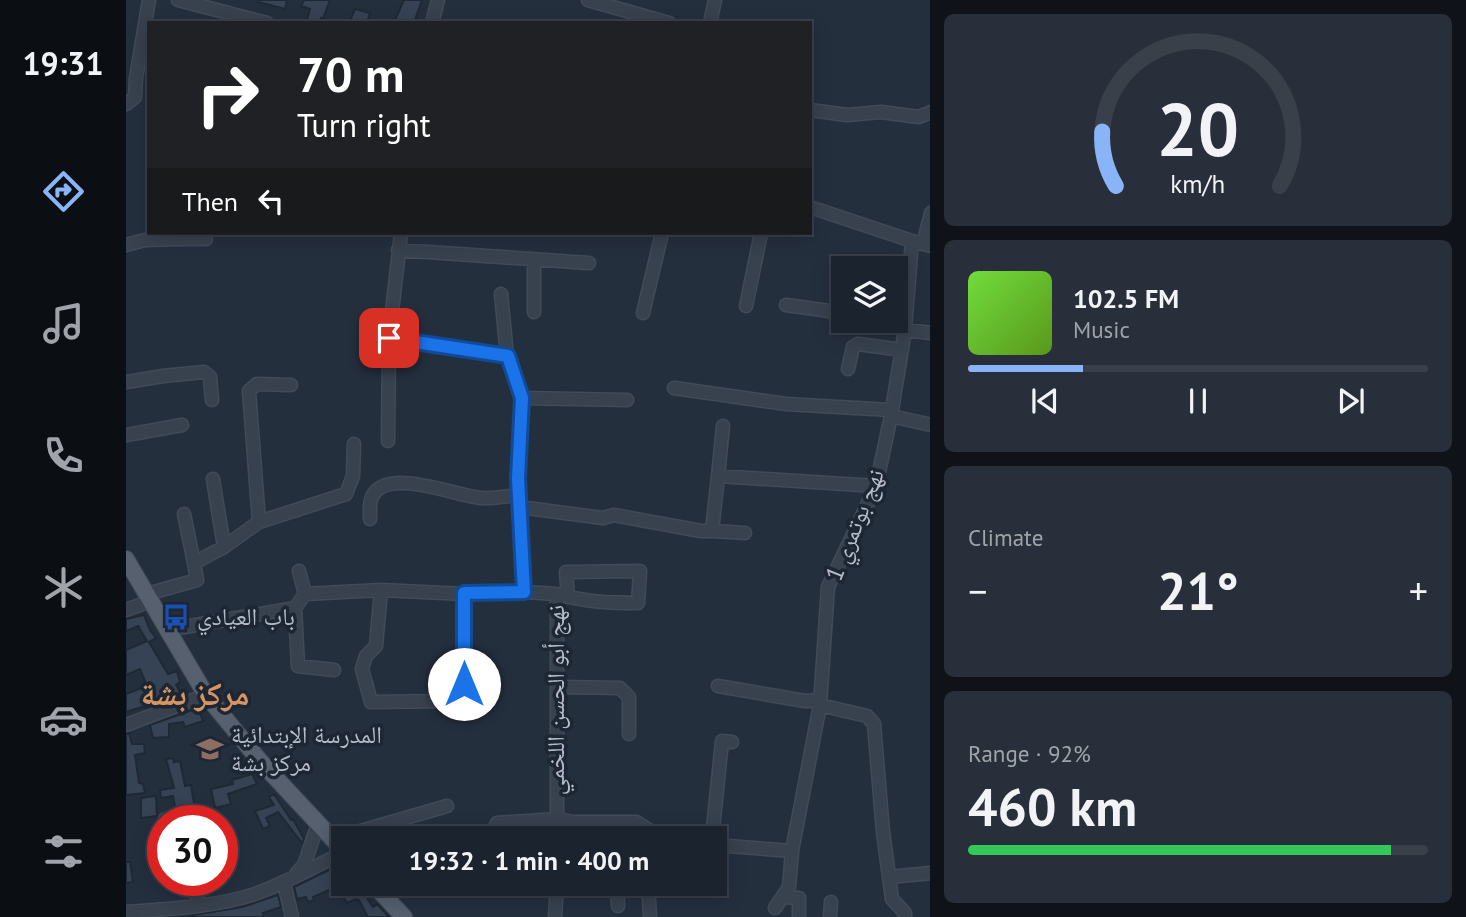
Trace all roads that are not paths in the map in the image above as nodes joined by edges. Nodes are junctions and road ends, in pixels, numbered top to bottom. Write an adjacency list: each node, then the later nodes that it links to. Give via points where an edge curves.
1 (149, 0): 11 (street, via 135,97)
2 (178, 0): 6 (street)
3 (438, 0): 8 (street)
4 (588, 0): 9 (street)
5 (715, 0): 10 (street)
6 (223, 5): 7 (street)
7 (251, 20)
8 (433, 21)
9 (662, 21)
10 (710, 21)
11 (126, 104)
12 (812, 110): 13 (street, via 919,117)
13 (930, 112)
14 (812, 208): 21 (street)
15 (930, 213): 21 (street, نهج بوتمري 1)
16 (401, 235): 23 (street)
17 (662, 235): 32 (street)
18 (761, 235): 29 (street)
19 (181, 236): 20 (street); 22 (street)
20 (205, 239)
21 (922, 244): 27 (street, نهج بوتمري 1)
22 (126, 245)
23 (398, 250): 24 (street); 36 (street)
24 (534, 260): 25 (street); 31 (street)
25 (589, 263)
26 (501, 294): 38 (street, نهج أبو الحسن اللخمي)
27 (908, 297)
28 (786, 305): 30 (street)
29 (746, 306)
30 (831, 311)
31 (534, 312)
32 (643, 313)
33 (908, 326): 35 (street)
34 (901, 333): 37 (street, نهج بوتمري 1)
35 (930, 333)
36 (389, 338): 38 (street); 53 (street)
37 (902, 350): 39 (street, via 858,344 853,347); 46 (street, نهج بوتمري 1)
38 (508, 356): 43 (street, نهج أبو الحسن اللخمي)
39 (848, 369)
40 (126, 382): 44 (street, via 204,372 211,377)
41 (290, 385): 61 (street, via 257,384 248,391)
42 (674, 388): 46 (street)
43 (522, 398): 45 (street); 58 (street, نهج أبو الحسن اللخمي)
44 (212, 400)
45 (627, 400)
46 (891, 413): 49 (street); 57 (street, نهج بوتمري 1)
47 (156, 422): 51 (street)
48 (182, 425): 52 (street)
49 (930, 425)
50 (723, 426): 55 (street)
51 (126, 429)
52 (126, 435)
53 (388, 441)
54 (354, 444): 61 (street, via 353,476 346,494)
55 (718, 476): 57 (street); 62 (street)
56 (214, 479): 64 (street)
57 (876, 486): 83 (street, نهج بوتمري 1, via 828,587)
58 (519, 501): 60 (street, via 407,482 386,484 371,500); 62 (street, via 603,518 614,515); 69 (street, نهج أبو الحسن اللخمي)
59 (184, 514): 66 (street)
60 (370, 519)
61 (259, 522): 64 (street)
62 (712, 531): 63 (street)
63 (745, 533)
64 (224, 547): 66 (street)
65 (126, 559): 73 (main road)
66 (194, 564): 73 (street, via 197,580)
67 (299, 571): 71 (street)
68 (381, 590): 70 (street); 71 (street); 82 (street, via 376,646 362,669 371,702)
69 (524, 592): 70 (street); 72 (street, نهج أبو الحسن اللخمي)
70 (464, 593): 79 (street, via 464,684)
71 (305, 594): 74 (street)
72 (562, 596): 72 (street, via 594,603 638,603 640,571 566,572); 80 (street, نهج أبو الحسن اللخمي)
73 (149, 598): 75 (street); 76 (main road)
74 (295, 608): 76 (street); 77 (street, via 298,666)
75 (126, 610)
76 (167, 630): 81 (main road)
77 (334, 670)
78 (719, 686): 83 (street)
79 (492, 687)
80 (558, 687): 85 (street, via 620,688 629,697); 88 (street, نهج أبو الحسن اللخمي)
81 (206, 695): 84 (street); 89 (main road)
82 (448, 701)
83 (819, 703): 96 (street, نهج بوتمري 1); 99 (street, via 867,716 874,724)
84 (126, 725)
85 (629, 734)
86 (732, 742): 93 (street, via 722,741)
87 (447, 806): 90 (street)
88 (557, 819): 91 (street); 92 (street)
89 (318, 824): 94 (main road); 100 (street, via 304,864)
90 (395, 826)
91 (496, 826)
92 (642, 826)
93 (713, 826)
94 (331, 838)
95 (727, 846): 96 (street)
96 (792, 851): 106 (street, نهج بوتمري 1, via 789,887)
97 (331, 853): 100 (street)
98 (930, 873): 99 (street)
99 (889, 877): 119 (street, via 892,899)
100 (287, 881): 108 (street, via 251,895); 113 (street)
101 (197, 896): 108 (street)
102 (384, 896): 114 (main road)
103 (556, 896): 115 (street)
104 (618, 896): 109 (street)
105 (649, 896): 116 (street)
106 (783, 897): 110 (street); 117 (street, via 799,898)
107 (831, 902): 118 (street)
108 (198, 905): 112 (street)
109 (618, 906)
110 (775, 908)
111 (126, 912): 112 (street)
112 (142, 914)
113 (292, 917)
114 (404, 917)
115 (555, 917)
116 (650, 917)
117 (799, 917)
118 (830, 917)
119 (905, 917)

